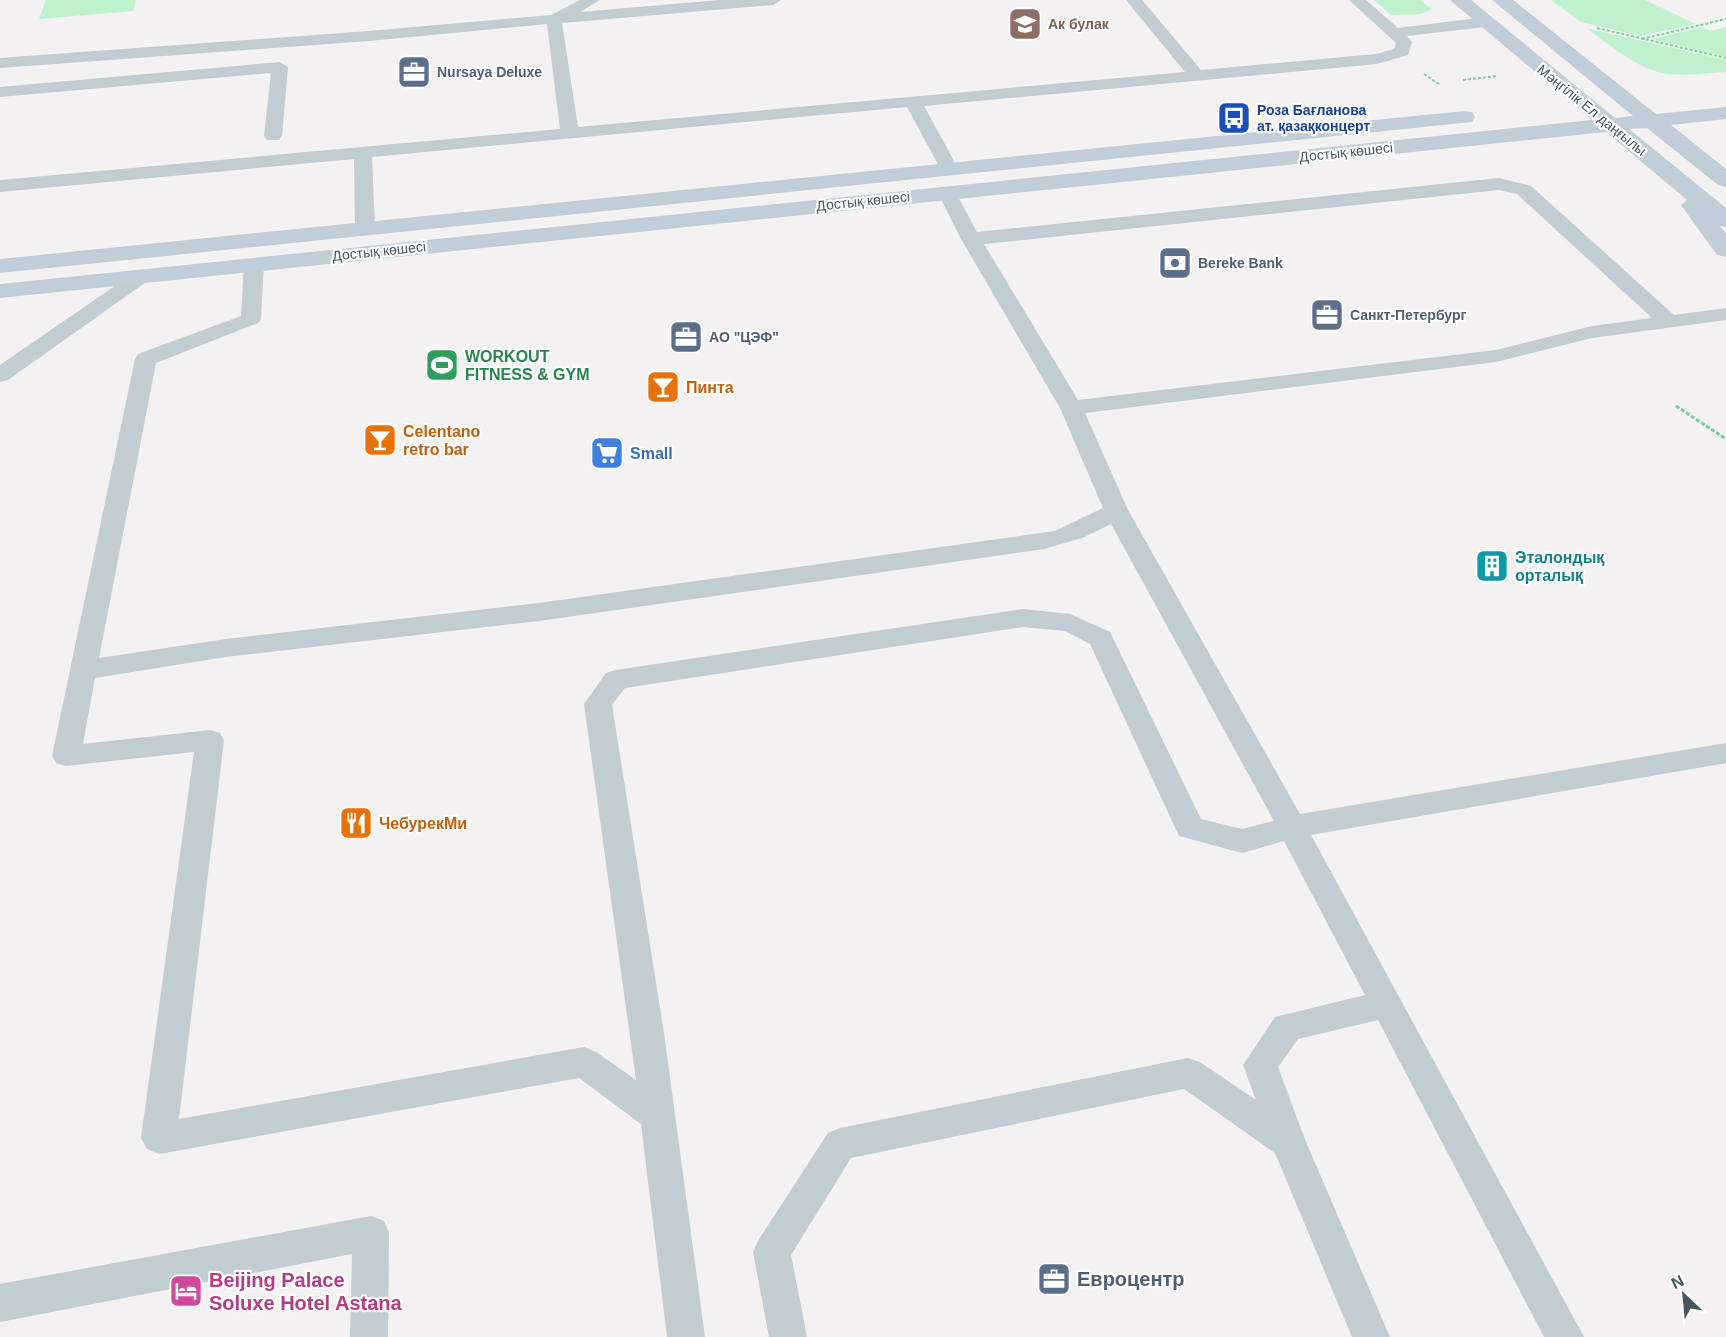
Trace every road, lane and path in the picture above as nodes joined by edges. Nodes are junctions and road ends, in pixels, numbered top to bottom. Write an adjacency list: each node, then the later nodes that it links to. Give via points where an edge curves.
1 (592, 0): 7 (lane)
2 (773, 0): 7 (lane)
3 (1134, 0): 16 (lane)
4 (1357, 0): 11 (lane)
5 (1459, 0): 9 (street, Мәңгілік Ел даңғылы)
6 (1501, 0): 23 (street, Мәңгілік Ел даңғылы)
7 (554, 19): 14 (lane); 30 (lane)
8 (1726, 19): 12 (path)
9 (1485, 22): 11 (lane); 24 (street, Мәңгілік Ел даңғылы)
10 (1589, 27): 12 (path)
11 (1394, 33): 16 (lane, via 1404,42 1402,52 1377,59)
12 (1641, 39): 13 (path)
13 (1726, 58)
14 (0, 63)
15 (1508, 75): 17 (path)
16 (1197, 76): 22 (lane)
17 (1461, 80)
18 (1450, 82): 19 (path)
19 (1438, 83)
20 (0, 92): 31 (lane, via 280,67)
21 (1658, 99): 23 (street)
22 (913, 102): 30 (lane); 33 (lane)
23 (1626, 102): 24 (street); 28 (street, Мәңгілік Ел даңғылы)
24 (1587, 105): 25 (street); 29 (street, Мәңгілік Ел даңғылы)
25 (1553, 109)
26 (1726, 113): 28 (street, Достық көшесі)
27 (1486, 115): 33 (street, Достық көшесі)
28 (1650, 121): 29 (street, Достық көшесі); 35 (street, Мәңгілік Ел даңғылы)
29 (1611, 125): 34 (street, Мәңгілік Ел даңғылы); 37 (street, Достық көшесі)
30 (570, 134): 32 (lane)
31 (273, 136)
32 (363, 153): 36 (lane); 39 (lane)
33 (949, 168): 39 (street, Достық көшесі)
34 (1671, 175): 38 (street, Мәңгілік Ел даңғылы); 41 (street)
35 (1726, 180)
36 (0, 186)
37 (947, 193): 40 (lane); 42 (street, Достық көшесі)
38 (1726, 220)
39 (365, 228): 43 (street, Достық көшесі)
40 (971, 239): 47 (lane, via 1499,184 1524,190); 52 (lane)
41 (1726, 250)
42 (254, 263): 44 (street, Достық көшесі); 55 (lane, via 251,319 146,358)
43 (0, 266)
44 (142, 276): 45 (street, Достық көшесі); 48 (lane)
45 (0, 291)
46 (1726, 314): 47 (lane)
47 (1669, 322): 52 (lane, via 1592,333 1496,356)
48 (29, 353): 49 (lane); 50 (lane)
49 (0, 357)
50 (0, 375)
51 (1676, 406): 53 (path)
52 (1071, 408): 54 (lane)
53 (1726, 439)
54 (1116, 510): 55 (lane, via 1091,526 1054,539 539,612 226,648); 57 (lane)
55 (85, 670): 59 (lane, via 66,756 210,740 159,1138 584,1062)
56 (1726, 753): 57 (lane)
57 (1292, 827): 58 (lane); 59 (lane, via 1242,841 1190,828 1101,638 1070,623 1023,618 616,680 598,704)
58 (1387, 1004): 60 (lane, via 1287,1027 1260,1065); 66 (lane)
59 (658, 1116): 63 (lane)
60 (1288, 1142): 64 (lane, via 1188,1073 840,1144 772,1252); 65 (lane)
61 (0, 1303): 62 (lane, via 371,1233)
62 (369, 1337)
63 (686, 1337)
64 (788, 1337)
65 (1371, 1337)
66 (1565, 1337)

